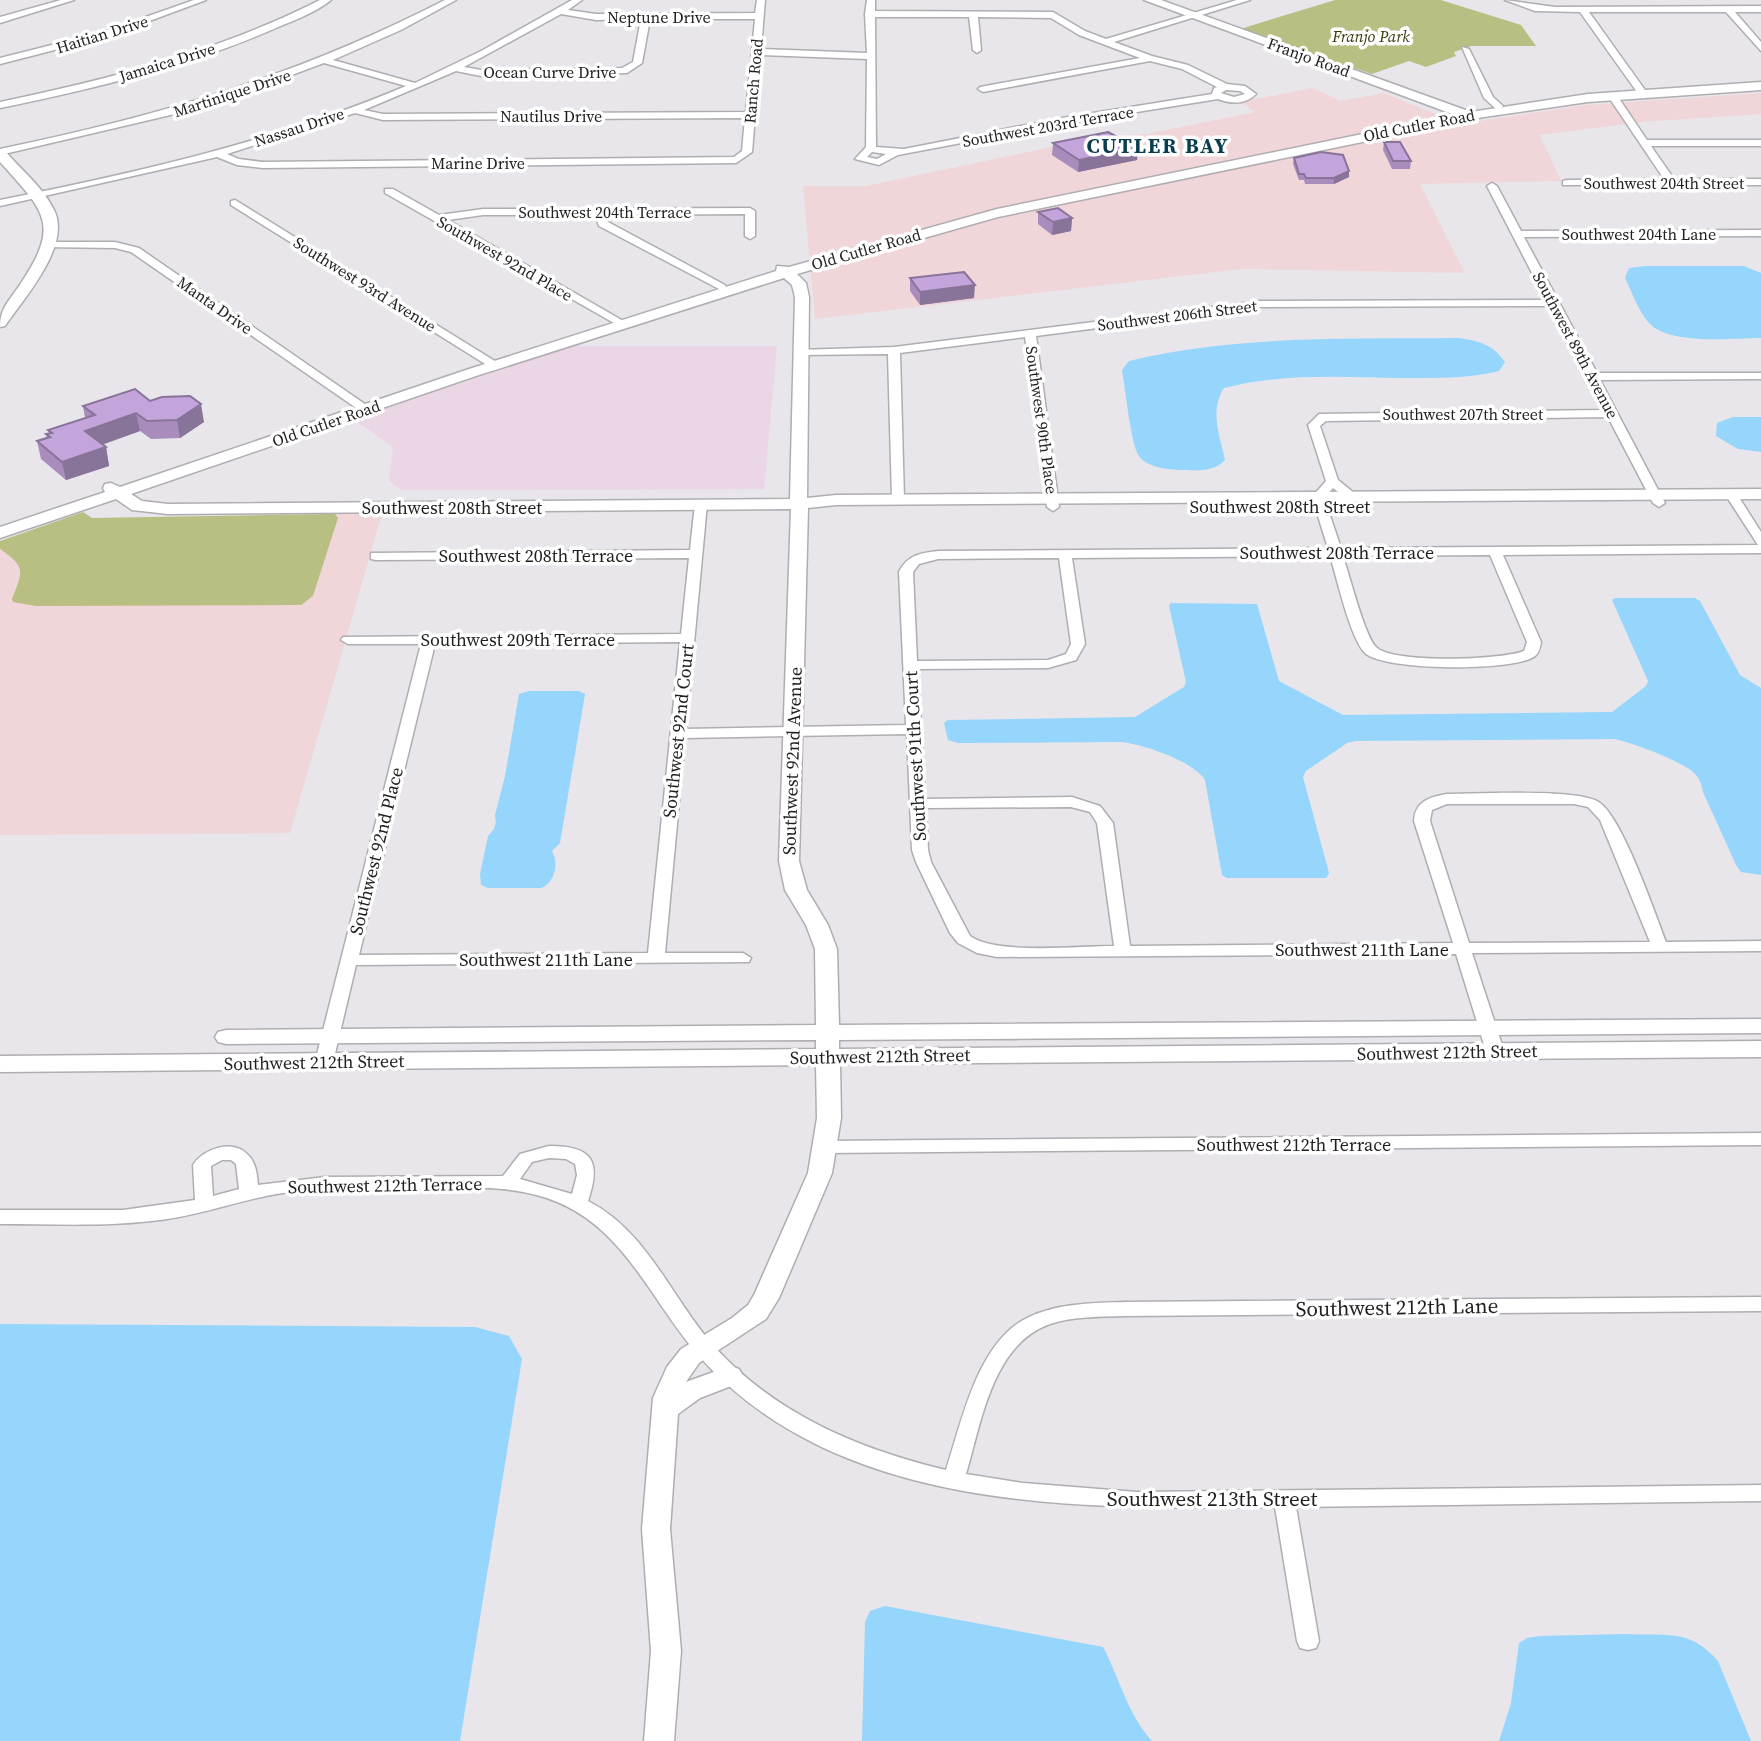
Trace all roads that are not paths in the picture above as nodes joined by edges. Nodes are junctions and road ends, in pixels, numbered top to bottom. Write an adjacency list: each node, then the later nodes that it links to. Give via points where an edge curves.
1 (69, 0): 20 (street)
2 (202, 0): 28 (street, Haitian Drive, via 95,37)
3 (327, 0): 38 (street, Jamaica Drive, via 266,29 192,55)
4 (452, 0): 29 (street, Martinique Drive)
5 (578, 0): 14 (street, Nassau Drive)
6 (761, 0): 17 (street, Ranch Road)
7 (871, 0): 16 (street)
8 (1150, 0): 18 (street, Franjo Road)
9 (1246, 0): 18 (street)
10 (1509, 0): 13 (street, via 1541,9)
11 (1728, 9): 12 (street); 13 (street); 22 (street)
12 (1761, 9)
13 (1583, 10): 35 (street)
14 (560, 11): 19 (street, Neptune Drive, via 590,17); 30 (street, Nassau Drive)
15 (974, 13): 16 (street); 21 (street, via 1059,17 1077,31); 24 (street)
16 (869, 14): 26 (street)
17 (760, 16): 19 (street, Neptune Drive); 25 (street, Ranch Road)
18 (1193, 16): 21 (street); 41 (street, Franjo Road)
19 (646, 17): 30 (street, Ocean Curve Drive, via 638,63 628,70 486,73)
20 (0, 20)
21 (1105, 42): 27 (street)
22 (1761, 48)
23 (1465, 49): 39 (street, via 1489,98)
24 (977, 50)
25 (756, 52): 26 (street); 42 (street, Ranch Road)
26 (869, 56): 45 (street)
27 (1149, 58): 34 (street); 48 (street, Southwest 203rd Terrace, via 1185,67 1222,92)
28 (0, 61)
29 (327, 61): 32 (street); 46 (street, Martinique Drive, via 167,114)
30 (455, 68): 32 (street, Nassau Drive)
31 (1761, 84): 33 (street, Old Cutler Road)
32 (416, 86): 40 (street, Nassau Drive)
33 (1707, 88): 35 (street, Old Cutler Road); 37 (street, Old Cutler Road)
34 (983, 89)
35 (1640, 90): 36 (street, Old Cutler Road)
36 (1591, 96): 37 (street, Old Cutler Road); 39 (street, Old Cutler Road); 41 (street, Old Cutler Road)
37 (1613, 96): 43 (street)
38 (0, 105)
39 (1498, 106): 41 (street, Old Cutler Road)
40 (353, 110): 42 (street, Nautilus Drive, via 383,117); 47 (street, Nassau Drive)
41 (1464, 114): 65 (street, Old Cutler Road, via 972,217)
42 (750, 115): 50 (street, Ranch Road, via 747,152)
43 (1646, 143): 44 (street); 53 (street)
44 (1757, 143): 49 (street)
45 (874, 150): 48 (street, Southwest 203rd Terrace); 48 (street, via 860,159 879,162)
46 (0, 153): 56 (street)
47 (216, 153): 50 (street, Marine Drive, via 237,162 262,164); 56 (street, Nassau Drive)
48 (894, 153)
49 (1761, 153)
50 (741, 159)
51 (1761, 182): 53 (street, Southwest 204th Street)
52 (1567, 183): 53 (street, Southwest 204th Street)
53 (1671, 183)
54 (1492, 186): 62 (street, Southwest 89th Avenue)
55 (389, 191): 60 (street, Southwest 92nd Place)
56 (36, 196): 57 (street, Nassau Drive); 64 (street, via 51,219)
57 (0, 203)
58 (235, 203): 73 (street, Southwest 93rd Avenue)
59 (599, 212): 60 (street, Southwest 204th Terrace, via 482,212); 63 (street, Southwest 204th Terrace, via 750,211); 66 (street, via 603,225)
60 (436, 219): 69 (street, Southwest 92nd Place)
61 (1761, 233): 62 (street, Southwest 204th Lane)
62 (1517, 234): 67 (street, Southwest 89th Avenue)
63 (750, 236)
64 (50, 245): 68 (street); 76 (street, Manta Drive, via 115,245 135,250)
65 (784, 270): 66 (street, Old Cutler Road); 69 (street, Old Cutler Road); 72 (street, Southwest 92nd Avenue, via 802,290)
66 (721, 287): 69 (street, Old Cutler Road)
67 (1554, 303): 70 (street, Southwest 206th Street, via 1260,304); 75 (street, Southwest 89th Avenue)
68 (0, 323)
69 (618, 323): 73 (street, Old Cutler Road)
70 (1030, 332): 71 (street, Southwest 206th Street); 87 (street, Southwest 90th Place)
71 (894, 350): 72 (street, Southwest 206th Street); 83 (street)
72 (801, 352): 89 (street, Southwest 92nd Avenue)
73 (492, 364): 76 (street, Old Cutler Road)
74 (1761, 376): 75 (street)
75 (1593, 377): 77 (street, Southwest 89th Avenue)
76 (364, 407): 79 (street, Old Cutler Road)
77 (1612, 413): 78 (street, Southwest 207th Street, via 1331,415 1316,421 1314,427); 84 (street, Southwest 89th Avenue)
78 (1332, 482): 81 (street); 85 (street)
79 (114, 491): 88 (street, Southwest 208th Street, via 138,506 157,509); 90 (street, Old Cutler Road); 91 (street, Old Cutler Road)
80 (1761, 494): 82 (street, Southwest 208th Street)
81 (1353, 497): 84 (street, Southwest 208th Street); 85 (street, Southwest 208th Street)
82 (1734, 498): 84 (street, Southwest 208th Street); 86 (street, Southwest 208th Street); 92 (street)
83 (898, 499): 87 (street, Southwest 208th Street); 89 (street, Southwest 208th Street)
84 (1657, 499): 85 (street, Southwest 208th Street)
85 (1319, 501): 87 (street, Southwest 208th Street); 95 (street)
86 (1761, 502)
87 (1053, 503): 89 (street, Southwest 208th Street, via 830,508)
88 (701, 504): 89 (street, Southwest 208th Street); 96 (street, Southwest 92nd Court)
89 (799, 504): 105 (street, Southwest 92nd Avenue)
90 (0, 526)
91 (0, 533)
92 (1761, 542)
93 (1761, 549): 94 (street, Southwest 208th Terrace)
94 (1494, 550): 95 (street, Southwest 208th Terrace); 95 (street, via 1534,642 1529,654 1517,659 1407,661 1382,657 1364,641)
95 (1336, 552): 97 (street, Southwest 208th Terrace)
96 (695, 554): 98 (street, Southwest 208th Terrace); 100 (street, Southwest 92nd Court)
97 (1065, 554): 99 (street, Southwest 208th Terrace, via 938,555); 103 (street, via 1078,644 1065,661)
98 (376, 556)
99 (914, 561): 103 (street, Southwest 91th Court, via 906,572)
100 (688, 638): 102 (street, Southwest 209th Terrace); 106 (street, Southwest 92nd Court)
101 (348, 640): 102 (street, Southwest 209th Terrace)
102 (429, 640): 116 (street, Southwest 92nd Place)
103 (911, 665): 104 (street, Southwest 91th Court)
104 (915, 729): 105 (street); 108 (street, Southwest 91th Court)
105 (792, 731): 106 (street); 119 (street, Southwest 92nd Avenue, via 789,866 826,949)
106 (678, 734): 114 (street, Southwest 92nd Court)
107 (1586, 802): 110 (street, via 1607,818); 112 (street, via 1567,798 1447,799 1429,803 1422,811)
108 (917, 804): 109 (street, Southwest 91th Court, via 924,868 956,933); 113 (street, via 1072,802 1095,810 1105,823)
109 (965, 942): 113 (street, Southwest 211th Lane, via 997,951)
110 (1660, 946): 111 (street, Southwest 211th Lane); 112 (street, Southwest 211th Lane)
111 (1761, 946)
112 (1462, 948): 113 (street, Southwest 211th Lane); 118 (street)
113 (1123, 951)
114 (656, 958): 115 (street, Southwest 211th Lane); 116 (street, Southwest 211th Lane)
115 (743, 958)
116 (349, 960): 121 (street, Southwest 92nd Place)
117 (1761, 1026): 118 (street, Southwest 212th Street)
118 (1487, 1028): 119 (street, Southwest 212th Street); 123 (street)
119 (829, 1033): 121 (street, Southwest 212th Street); 124 (street, Southwest 92nd Avenue)
120 (226, 1037): 121 (street, Southwest 212th Street)
121 (330, 1037): 125 (street, Southwest 92nd Place)
122 (1761, 1049): 123 (street, Southwest 212th Street)
123 (1494, 1051): 124 (street, Southwest 212th Street)
124 (829, 1057): 125 (street, Southwest 212th Street); 128 (street, Southwest 92nd Avenue)
125 (324, 1062): 126 (street, Southwest 212th Street)
126 (0, 1065)
127 (1761, 1139): 128 (street, Southwest 212th Terrace)
128 (826, 1147): 135 (street, Southwest 92nd Avenue, via 809,1203 766,1298 741,1325)
129 (508, 1184): 130 (street, Southwest 212th Terrace, via 326,1183); 131 (street, Southwest 212th Terrace, via 540,1189); 131 (street, via 528,1156 566,1154 585,1165)
130 (249, 1194): 132 (street, Southwest 212th Terrace); 132 (street, via 243,1157 215,1155 202,1165)
131 (578, 1203): 135 (street, Southwest 212th Terrace, via 624,1237)
132 (204, 1205): 133 (street, Southwest 212th Terrace, via 138,1216)
133 (0, 1217)
134 (1761, 1304): 138 (street, Southwest 212th Lane, via 1102,1310 1063,1315 1034,1323 1013,1338 996,1361)
135 (703, 1346): 136 (street, Southwest 213th Street); 137 (street, Southwest 92nd Avenue, via 676,1374)
136 (730, 1376): 137 (street, via 691,1391); 138 (street, Southwest 213th Street, via 820,1437)
137 (664, 1410): 142 (street, Southwest 92nd Avenue, via 656,1530 666,1642)
138 (954, 1479): 140 (street, Southwest 213th Street, via 1066,1497)
139 (1761, 1493): 140 (street, Southwest 213th Street)
140 (1284, 1499): 141 (street)
141 (1308, 1641)
142 (659, 1741)

